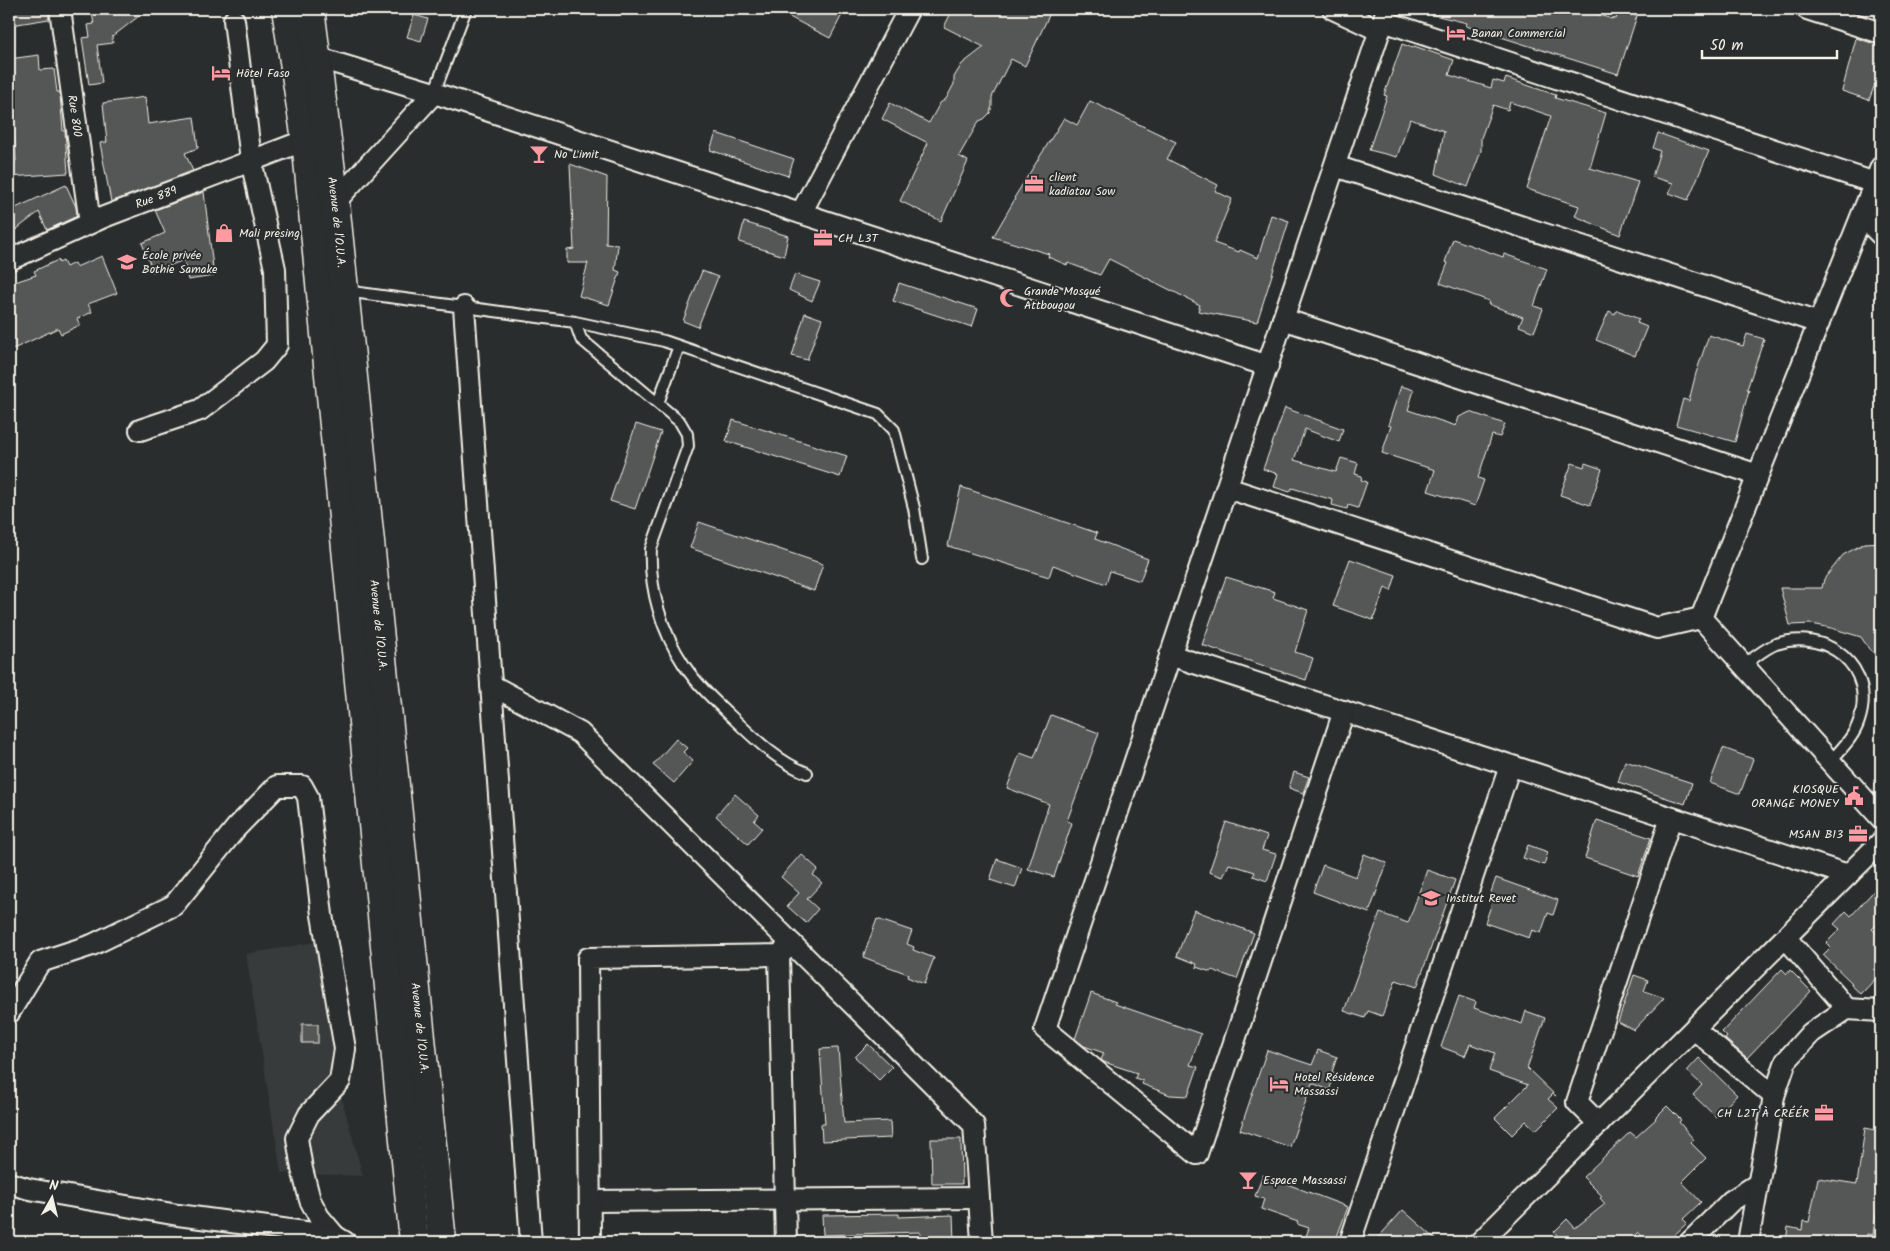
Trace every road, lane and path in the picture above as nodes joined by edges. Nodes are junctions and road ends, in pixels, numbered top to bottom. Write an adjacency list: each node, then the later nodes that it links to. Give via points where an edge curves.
1 (60, 9): 20 (street, Rue 800)
2 (286, 9): 13 (highway, Avenue de l'O.U.A.)
3 (310, 9): 11 (highway, Avenue de l'O.U.A.)
4 (466, 9): 12 (lane)
5 (909, 9): 18 (street)
6 (1333, 9): 9 (street)
7 (1807, 9): 10 (street)
8 (234, 20): 14 (street)
9 (1383, 20): 15 (street); 16 (street)
10 (1881, 34)
11 (316, 57): 12 (street); 17 (highway, Avenue de l'O.U.A.)
12 (434, 94): 17 (street); 18 (street)
13 (306, 140): 14 (street, Rue 889); 61 (highway, Avenue de l'O.U.A.)
14 (251, 160): 20 (street, Rue 889); 31 (street, via 275,269 277,345 264,361 200,410)
15 (1335, 166): 25 (street); 27 (street)
16 (1878, 175): 19 (street)
17 (335, 202): 23 (highway, Avenue de l'O.U.A.)
18 (801, 213): 29 (street)
19 (1862, 216): 21 (street); 27 (street)
20 (90, 223): 22 (street, Rue 889)
21 (1881, 235)
22 (9, 260)
23 (344, 291): 24 (lane); 62 (highway, Avenue de l'O.U.A.)
24 (464, 307): 26 (lane); 38 (street)
25 (1283, 319): 29 (street); 32 (street)
26 (575, 322): 28 (lane); 30 (lane, via 581,339)
27 (1819, 324): 32 (street)
28 (679, 346): 30 (lane); 34 (lane, via 878,414 894,430 914,508)
29 (1268, 366): 33 (street)
30 (658, 403): 42 (lane, via 680,422 687,434 688,446 651,549 655,602 684,665 706,692 756,741 787,765)
31 (140, 430)
32 (1758, 475): 35 (street)
33 (1227, 488): 35 (street, via 1657,628); 36 (street)
34 (922, 559)
35 (1701, 618): 37 (street)
36 (1170, 655): 39 (street); 39 (street, via 1045,1029 1197,1154)
37 (1743, 665): 40 (street); 40 (lane, via 1774,645 1797,640 1834,648 1852,664 1860,683 1862,705 1859,722 1852,737)
38 (491, 684): 48 (street, via 580,733); 63 (street)
39 (1344, 711): 41 (street)
40 (1830, 762): 44 (street)
41 (1510, 766): 43 (street); 67 (street)
42 (806, 773)
43 (1670, 818): 46 (street); 54 (street, via 1576,1102)
44 (1881, 818)
45 (1881, 842): 46 (street)
46 (1848, 875): 47 (street)
47 (1786, 938): 49 (street); 52 (street)
48 (786, 949): 57 (street, via 974,1125); 58 (street); 59 (street, via 588,958)
49 (1848, 1009): 50 (street); 53 (street, via 1811,1034 1786,1061)
50 (1881, 1011)
51 (9, 1012): 60 (street, via 40,962 92,945 174,905 236,828 277,786 302,786 308,797 322,915 345,1049 340,1081 309,1114 297,1138 310,1200)
52 (1694, 1029): 53 (street); 54 (street)
53 (1774, 1096): 56 (street)
54 (1599, 1124): 68 (street)
55 (9, 1183): 60 (street, via 178,1215)
56 (1758, 1184): 69 (street, via 1731,1201); 70 (street)
57 (979, 1198): 58 (street); 66 (street)
58 (785, 1200): 59 (street); 65 (street)
59 (590, 1201): 64 (street)
60 (340, 1239)
61 (414, 1242)
62 (442, 1242)
63 (531, 1242)
64 (590, 1242)
65 (786, 1242)
66 (982, 1242)
67 (1350, 1242)
68 (1480, 1242)
69 (1690, 1242)
70 (1748, 1242)

